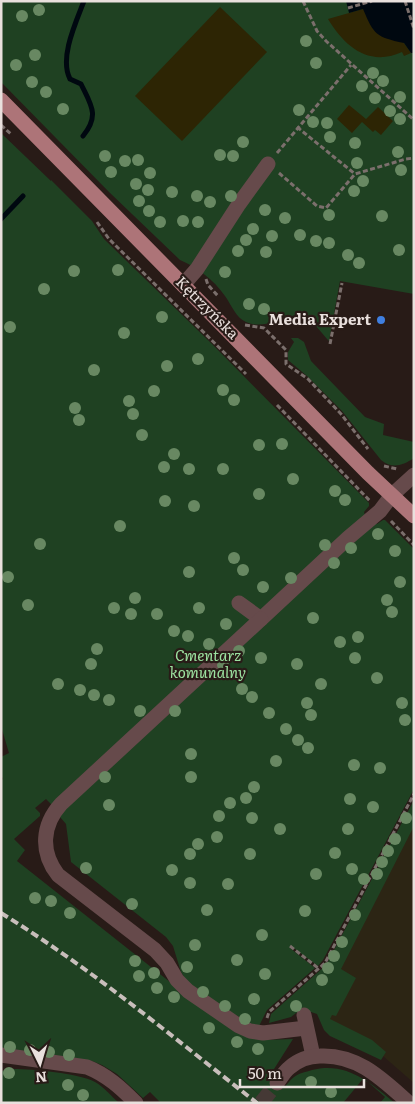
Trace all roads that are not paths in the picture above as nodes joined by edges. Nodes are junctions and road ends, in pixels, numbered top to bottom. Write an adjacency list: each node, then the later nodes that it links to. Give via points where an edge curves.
1 (1, 100): 3 (main road, Kętrzyńska)
2 (268, 164): 3 (street, via 197,269)
3 (183, 284): 5 (main road, Kętrzyńska)
4 (414, 475): 5 (street)
5 (392, 495): 6 (main road, Kętrzyńska); 8 (street, via 380,510)
6 (414, 516)
7 (239, 603): 8 (street)
8 (261, 619): 10 (street, via 61,804 48,822 46,849 50,865 58,875 155,950 188,991 250,1031 263,1033 305,1022)
9 (1, 1055): 12 (street, via 88,1066 112,1080)
10 (313, 1056): 11 (street, via 289,1068); 13 (street, via 348,1058 376,1074)
11 (276, 1083)
12 (136, 1103)
13 (409, 1103)

